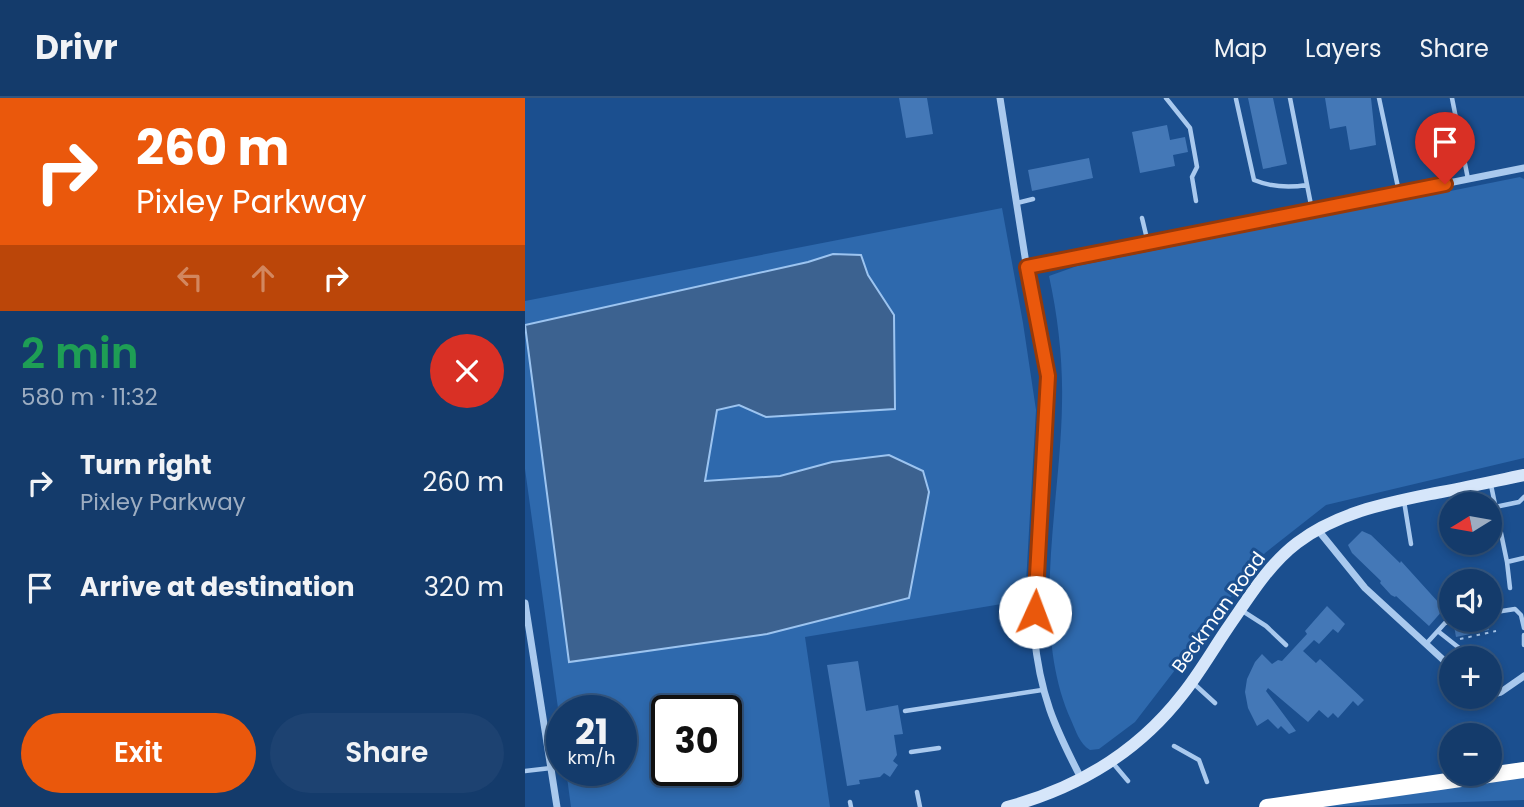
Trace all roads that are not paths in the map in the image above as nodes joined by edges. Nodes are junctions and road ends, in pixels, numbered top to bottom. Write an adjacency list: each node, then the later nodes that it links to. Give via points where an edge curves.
1 (1000, 98): 13 (street)
2 (1166, 98): 12 (lane, via 1190,128 1197,167 1192,177)
3 (1290, 98): 9 (lane)
4 (1379, 98): 10 (lane)
5 (1452, 98): 8 (lane)
6 (1236, 99): 9 (lane, via 1254,180)
7 (1524, 168): 8 (street)
8 (1468, 179): 10 (street)
9 (1307, 185): 14 (lane)
10 (1399, 193): 14 (street)
11 (1033, 199): 13 (lane)
12 (1196, 201)
13 (1017, 203): 17 (street)
14 (1312, 210): 16 (street)
15 (1142, 218): 16 (lane)
16 (1148, 243): 17 (street)
17 (1027, 267): 42 (street, via 1048,376 1034,633)
18 (1524, 475): 19 (street, Beckman Road)
19 (1490, 482): 20 (lane); 22 (street, Beckman Road)
20 (1492, 492)
21 (1524, 497): 23 (lane)
22 (1404, 500): 24 (street, Beckman Road, via 1352,513); 26 (lane)
23 (1502, 506)
24 (1318, 530): 31 (street, Beckman Road, via 1282,556); 36 (street, via 1365,588)
25 (1502, 537): 28 (lane)
26 (1411, 544)
27 (1524, 558): 28 (lane)
28 (1507, 562): 29 (lane)
29 (1510, 588)
30 (525, 608): 35 (street)
31 (1240, 609): 37 (lane); 41 (street, Beckman Road)
32 (1502, 611): 33 (lane, via 1515,609)
33 (1524, 628)
34 (1439, 632): 36 (lane); 38 (lane)
35 (528, 640): 46 (street)
36 (1426, 644): 39 (street)
37 (1286, 645)
38 (1457, 646)
39 (1439, 656)
40 (1524, 676): 43 (street)
41 (1192, 681): 44 (lane); 50 (street, Beckman Road, via 1166,714)
42 (1042, 690): 45 (lane); 54 (street)
43 (1502, 691)
44 (1215, 703)
45 (905, 711)
46 (546, 740)
47 (1174, 746): 56 (lane, via 1199,760)
48 (939, 748): 49 (lane)
49 (911, 752)
50 (1112, 761): 54 (street, Beckman Road); 55 (lane)
51 (546, 769): 53 (lane)
52 (1524, 770): 62 (highway)
53 (525, 771)
54 (1082, 780): 61 (street, Beckman Road)
55 (1128, 781)
56 (1207, 782)
57 (554, 786): 59 (street)
58 (917, 792): 60 (lane)
59 (557, 807)
60 (920, 807)
61 (1007, 807)
62 (1267, 807)

